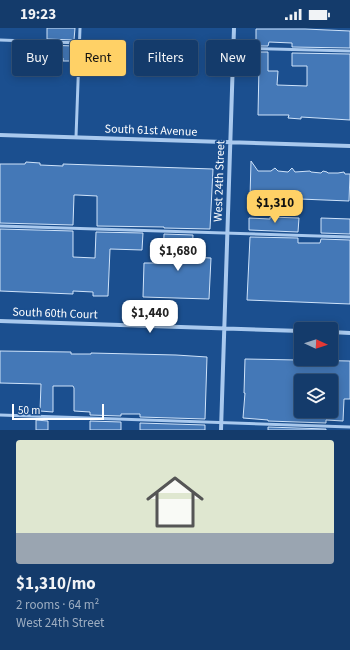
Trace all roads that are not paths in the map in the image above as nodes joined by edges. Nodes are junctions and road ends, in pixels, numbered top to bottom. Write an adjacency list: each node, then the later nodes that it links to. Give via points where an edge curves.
1 (80, 28): 4 (lane)
2 (234, 28): 5 (street, West 24th Street)
3 (0, 40): 6 (lane)
4 (80, 40)
5 (233, 40)
6 (70, 43)
7 (260, 49): 8 (lane)
8 (350, 51)
9 (79, 76): 12 (lane)
10 (232, 76): 13 (street, West 24th Street)
11 (0, 135): 12 (street, South 61st Avenue)
12 (76, 137): 13 (street, South 61st Avenue)
13 (230, 142): 14 (street, South 61st Avenue); 16 (street, West 24th Street)
14 (350, 146)
15 (0, 226): 16 (lane)
16 (227, 233): 17 (lane); 19 (street, West 24th Street)
17 (350, 237)
18 (0, 321): 19 (street, South 60th Court)
19 (224, 329): 20 (street, South 60th Court); 24 (street, West 24th Street)
20 (294, 331)
21 (338, 332): 22 (street)
22 (350, 333)
23 (0, 415): 24 (lane)
24 (221, 422): 25 (lane); 26 (street, West 24th Street)
25 (350, 427)
26 (221, 430)

